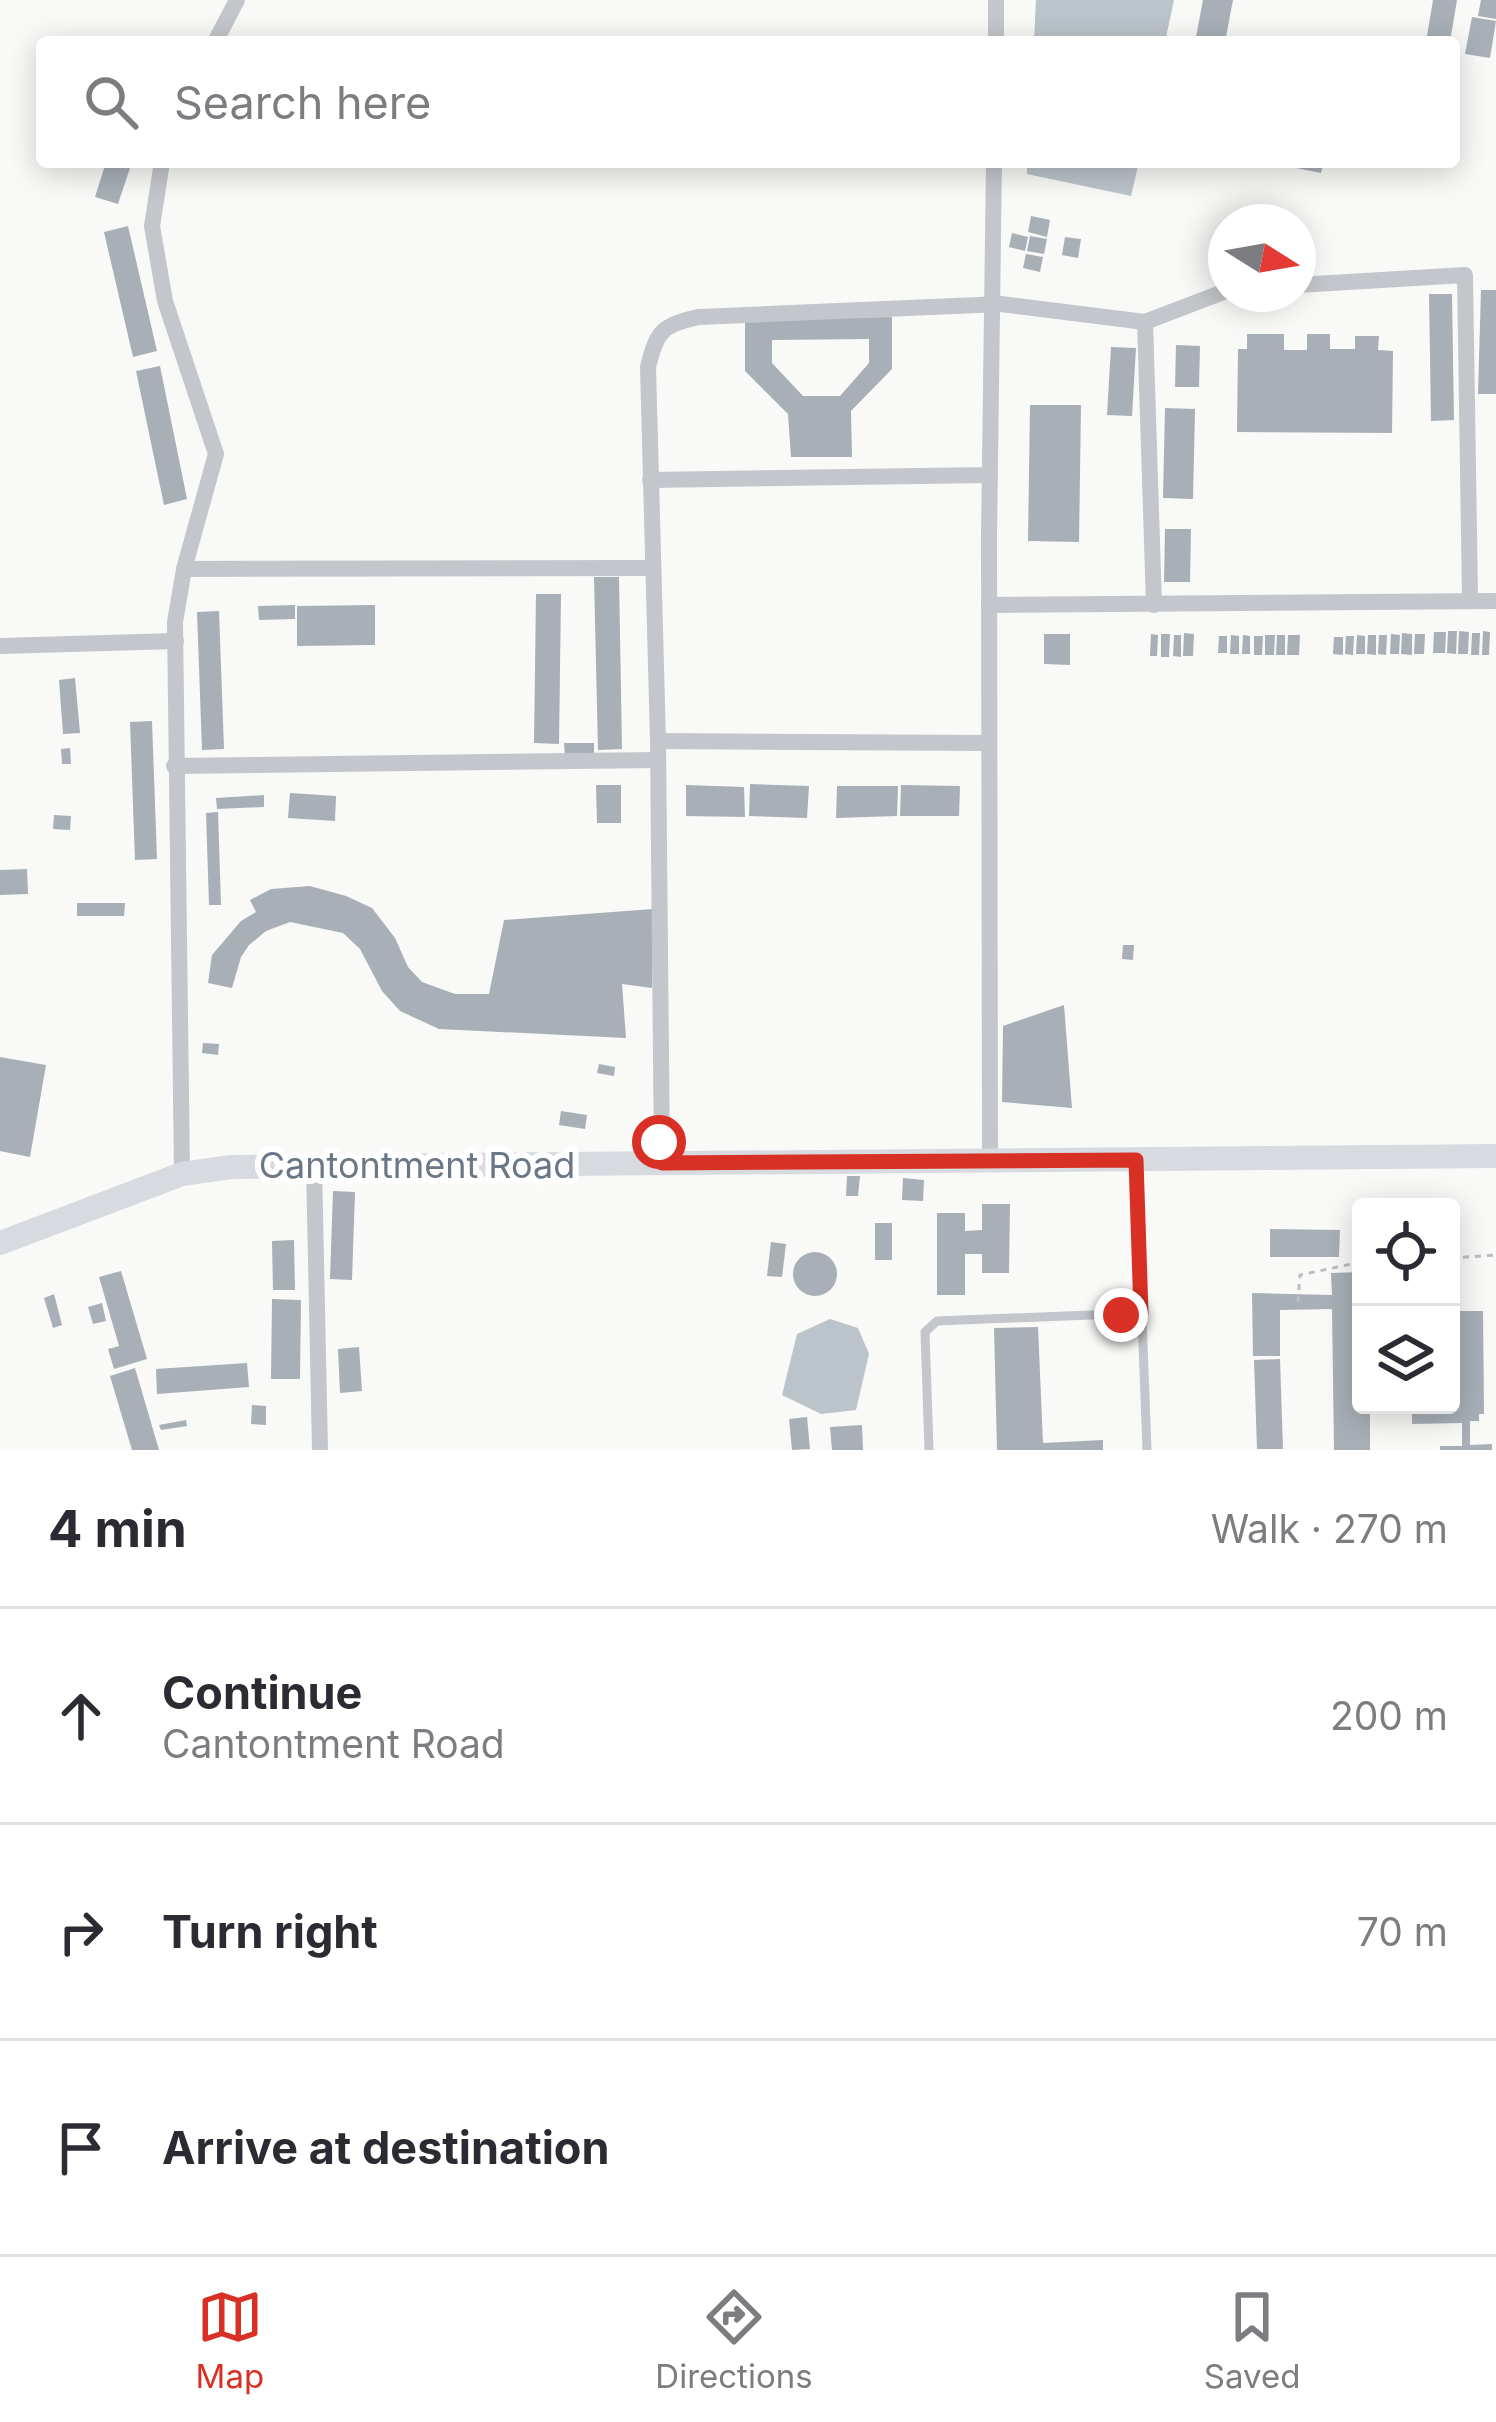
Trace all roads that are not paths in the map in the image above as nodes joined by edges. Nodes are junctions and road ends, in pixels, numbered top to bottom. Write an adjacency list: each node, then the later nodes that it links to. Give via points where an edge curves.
1 (237, 0): 3 (street)
2 (997, 0): 4 (street)
3 (218, 36)
4 (996, 36)
5 (161, 168): 14 (street, via 152,226 165,301 216,454)
6 (994, 168): 9 (street)
7 (1316, 284): 15 (street, via 1465,275)
8 (1208, 298): 10 (street)
9 (992, 306): 10 (street); 11 (street); 12 (street, via 668,324 648,367)
10 (1144, 322): 17 (street)
11 (990, 475): 12 (street); 18 (street)
12 (650, 480): 13 (street)
13 (652, 568): 14 (street); 22 (street)
14 (184, 569): 19 (street)
15 (1470, 598): 16 (street); 17 (street)
16 (1496, 601)
17 (1154, 604): 18 (street)
18 (989, 605): 21 (street)
19 (176, 641): 20 (street); 23 (street)
20 (0, 646)
21 (989, 743): 22 (street); 25 (street)
22 (658, 750): 23 (street); 27 (street)
23 (174, 766): 29 (street)
24 (1496, 1156): 26 (street, Cantontment Road)
25 (990, 1160): 26 (street, Cantontment Road); 27 (street, Cantontment Road)
26 (1136, 1160): 31 (lane)
27 (662, 1163): 28 (street, Cantontment Road)
28 (314, 1166): 29 (street, Cantontment Road); 32 (street)
29 (182, 1174): 30 (street, Cantontment Road)
30 (0, 1243)
31 (1141, 1313): 33 (lane, via 938,1321 926,1332); 34 (lane)
32 (320, 1450)
33 (928, 1450)
34 (1147, 1450)

